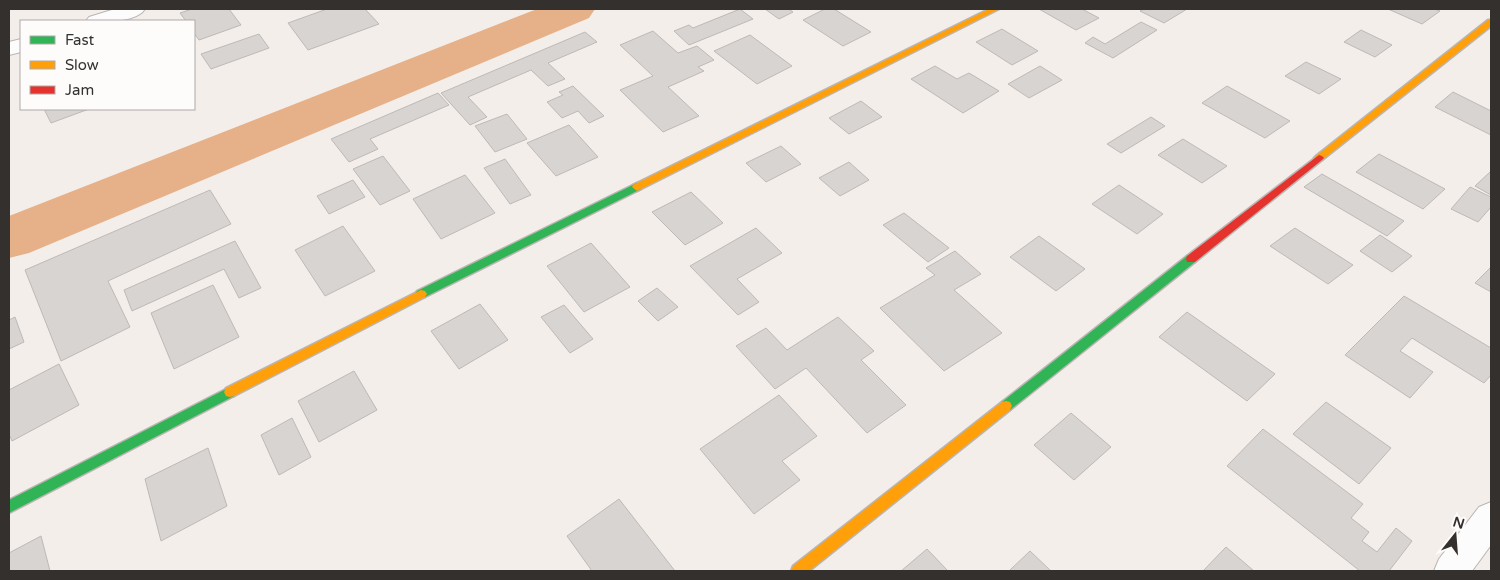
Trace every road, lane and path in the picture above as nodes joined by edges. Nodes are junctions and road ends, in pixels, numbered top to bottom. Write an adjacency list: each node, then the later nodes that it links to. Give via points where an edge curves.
1 (135, 9): 3 (street)
2 (995, 9): 5 (street, via 375,317)
3 (99, 20)
4 (1491, 22): 7 (street)
5 (9, 507)
6 (1491, 518): 8 (street)
7 (798, 571)
8 (1451, 571)

